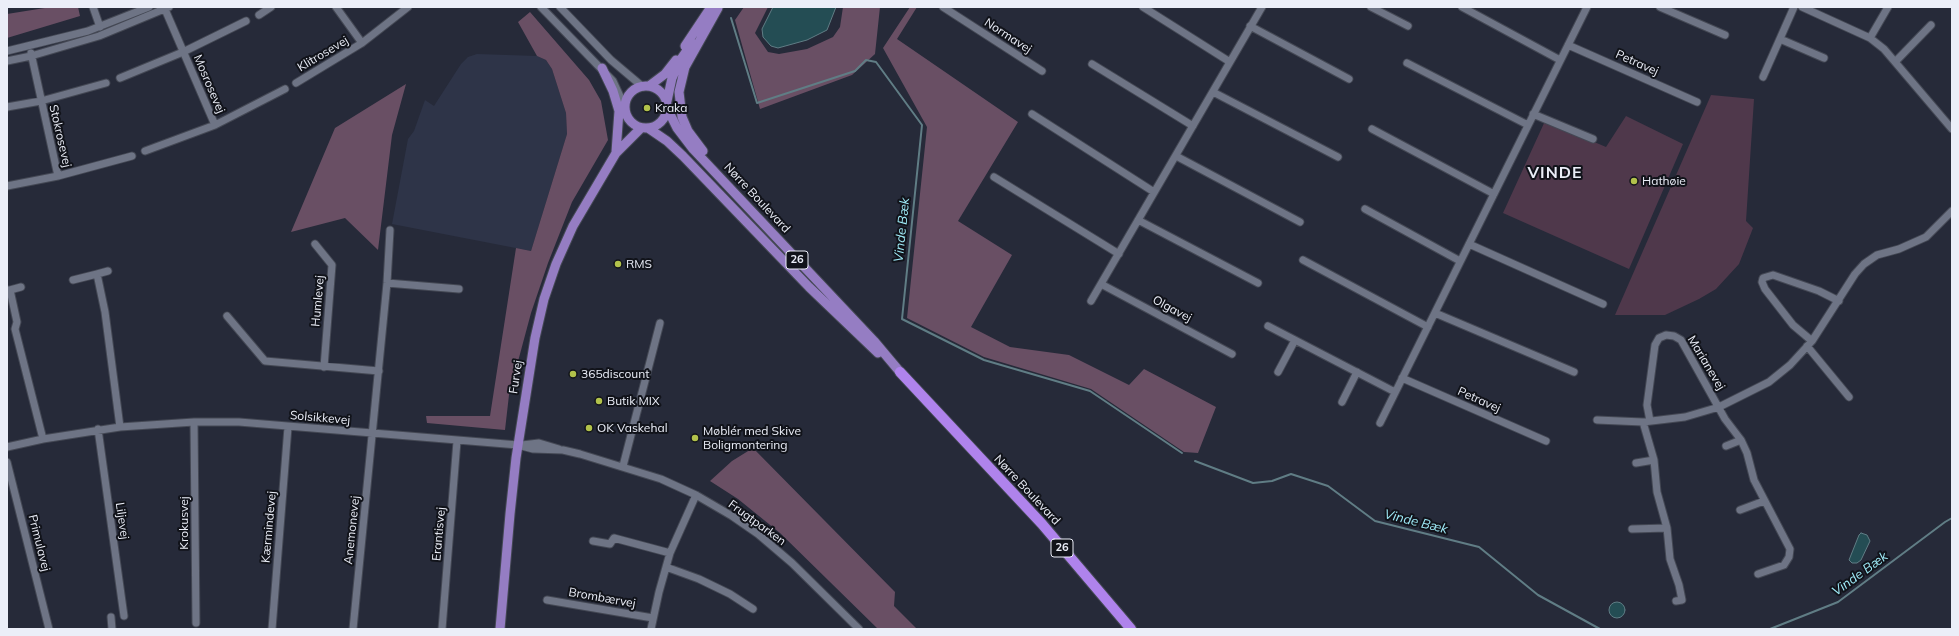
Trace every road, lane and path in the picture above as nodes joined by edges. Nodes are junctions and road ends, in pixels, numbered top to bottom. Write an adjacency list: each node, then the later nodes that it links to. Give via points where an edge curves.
1 (93, 7): 25 (street)
2 (149, 7): 25 (street)
3 (271, 7): 20 (street)
4 (336, 7): 29 (street, Klitrosevej)
5 (408, 7): 29 (street, Klitrosevej)
6 (541, 7): 42 (street)
7 (560, 7): 49 (street, via 611,60)
8 (716, 7): 49 (main road, via 665,74); 54 (main road, via 681,59 672,78); 77 (main road, 26, via 685,67 681,80 682,117 692,137 741,193)
9 (943, 7): 43 (street, Normavej)
10 (1143, 7): 39 (street)
11 (1262, 7): 23 (street)
12 (1371, 7): 24 (street)
13 (1462, 7): 36 (street)
14 (1586, 7): 30 (street)
15 (1660, 7): 26 (street)
16 (1794, 7): 28 (street)
17 (1802, 7): 27 (street)
18 (1888, 7): 27 (street)
19 (166, 8): 33 (street, Mosrosevej); 34 (street, via 99,36)
20 (259, 15)
21 (246, 21): 33 (street, Mosrosevej)
22 (1931, 24): 38 (street)
23 (1250, 26): 39 (street); 46 (street)
24 (1408, 26)
25 (100, 27): 31 (street)
26 (1725, 35)
27 (1870, 38): 38 (street)
28 (1780, 39): 35 (street); 44 (street)
29 (362, 43): 48 (street, Klitrosevej)
30 (1568, 45): 36 (street); 53 (street, Petravej)
31 (29, 47): 32 (street); 34 (street, Stokrosevej)
32 (7, 51)
33 (183, 52): 45 (street, Mosrosevej); 59 (street, Mosrosevej)
34 (31, 56): 37 (street); 52 (street, Stokrosevej)
35 (1824, 58)
36 (1560, 60): 58 (street)
37 (7, 61)
38 (1896, 61): 64 (street)
39 (1230, 62): 51 (street)
40 (1407, 63): 60 (street)
41 (1092, 64): 61 (street)
42 (602, 68): 56 (street, via 618,90); 66 (main road, via 619,111)
43 (1042, 71)
44 (1763, 77)
45 (120, 78)
46 (1349, 79)
47 (106, 82): 52 (street, Stokrosevej)
48 (296, 83)
49 (646, 86): 54 (main road, 26, via 660,91); 56 (main road, via 638,88 629,96)
50 (285, 89): 59 (street, Mosrosevej)
51 (1213, 92): 61 (street); 70 (street)
52 (41, 101): 55 (street, Stokrosevej); 71 (street, Stokrosevej)
53 (1697, 102)
54 (667, 105): 62 (main road, via 664,119 654,127); 77 (main road, Nørre Boulevard / 26, via 684,139)
55 (7, 107)
56 (626, 110): 62 (main road, 26, via 635,125); 66 (main road, Furvej)
57 (1032, 114): 74 (street)
58 (1534, 114): 60 (street); 65 (street)
59 (215, 125): 67 (street, Mosrosevej)
60 (1528, 125): 75 (street)
61 (1193, 126): 69 (street)
62 (645, 128): 66 (main road, Furvej); 109 (main road, Nørre Boulevard / 26, via 667,141 683,156 809,287)
63 (1372, 129): 75 (street)
64 (1952, 130)
65 (1593, 138)
66 (618, 150): 130 (main road, Furvej, via 573,226 544,299 535,338)
67 (145, 151)
68 (132, 156): 71 (street, Stokrosevej)
69 (1176, 156): 74 (street); 80 (street)
70 (1338, 157)
71 (58, 176): 73 (street, Stokrosevej)
72 (994, 177): 84 (street)
73 (7, 186)
74 (1154, 192): 79 (street)
75 (1494, 194): 83 (street)
76 (1364, 209): 86 (street)
77 (752, 211): 109 (main road, Nørre Boulevard / 26)
78 (1952, 211): 97 (street, Marianevej, via 1926,237 1914,244 1877,255 1864,264)
79 (1138, 220): 84 (street); 92 (street)
80 (1300, 222)
81 (390, 230): 90 (street)
82 (315, 244): 107 (street, Humlevej, via 332,265)
83 (1469, 244): 86 (street); 98 (street)
84 (1119, 254): 91 (street)
85 (1303, 260): 103 (street)
86 (1460, 261): 99 (street)
87 (108, 271): 88 (street)
88 (97, 274): 89 (street); 122 (street, via 106,312)
89 (73, 280)
90 (387, 283): 94 (street); 108 (street)
91 (1101, 284): 96 (street); 106 (street, Olgavej)
92 (1258, 284)
93 (21, 287): 95 (street)
94 (459, 289)
95 (9, 290): 126 (street, via 17,322 15,329)
96 (1091, 301)
97 (1838, 301): 105 (street, Marianevej); 105 (street, via 1819,291 1773,275 1763,278 1765,289)
98 (1602, 304)
99 (1435, 313): 103 (street); 112 (street)
100 (227, 316): 107 (street, via 265,361)
101 (660, 323): 136 (street)
102 (1268, 326): 104 (street)
103 (1428, 327): 113 (street)
104 (1295, 340): 110 (street); 111 (street)
105 (1810, 344): 115 (street); 117 (street, Marianevej, via 1769,382)
106 (1232, 354)
107 (324, 366): 108 (street)
108 (379, 370): 125 (street)
109 (900, 372): 161 (highway, Nørre Boulevard / 26, via 1042,524)
110 (1278, 372)
111 (1357, 372): 114 (street); 116 (street)
112 (1574, 372)
113 (1402, 378): 114 (street); 129 (street, Petravej)
114 (1395, 392): 121 (street)
115 (1849, 397)
116 (1342, 402)
117 (1719, 407): 120 (street, Marianevej, via 1684,417); 120 (street, Marianevej, via 1681,340 1666,335 1659,338 1655,345); 127 (street, Marianevej)
118 (1597, 420): 120 (street, Marianevej)
119 (194, 422): 122 (street, Solsikkevej); 123 (street, Solsikkevej, via 239,422); 152 (street, Krokusvej)
120 (1646, 422): 133 (street, Marianevej)
121 (1380, 423)
122 (120, 427): 124 (street, Solsikkevej)
123 (288, 427): 125 (street, Solsikkevej); 155 (street, Kærmindevej)
124 (98, 429): 126 (street, Solsikkevej); 149 (street, Liljevej)
125 (372, 434): 128 (street, Solsikkevej); 156 (street, Anemonevej)
126 (43, 439): 132 (street, Solsikkevej)
127 (1741, 440): 131 (street); 138 (street, Marianevej)
128 (457, 441): 130 (street, Solsikkevej); 157 (street, Erantisvej)
129 (1546, 441)
130 (518, 445): 136 (street, Frugtparken, via 563,450); 158 (main road, Furvej)
131 (1726, 446)
132 (7, 447)
133 (1654, 460): 135 (street); 140 (street, Marianevej, via 1657,492)
134 (7, 462): 153 (street, Primulavej)
135 (1636, 463)
136 (623, 466): 137 (street, Frugtparken)
137 (696, 495): 143 (street); 160 (street, Frugtparken, via 758,534 792,563)
138 (1764, 501): 139 (street); 145 (street, Marianevej, via 1790,549 1784,565)
139 (1740, 510)
140 (1667, 528): 141 (street); 147 (street, Marianevej, via 1670,559 1682,600)
141 (1632, 529)
142 (593, 541): 143 (street, via 610,544 614,538)
143 (670, 553): 144 (street)
144 (666, 567): 148 (street, via 730,594); 151 (street)
145 (1758, 574)
146 (547, 600): 151 (street, Brombærvej)
147 (1676, 601)
148 (753, 609)
149 (124, 616)
150 (111, 617): 154 (street)
151 (653, 618): 159 (street)
152 (196, 623)
153 (49, 629)
154 (112, 629)
155 (272, 629)
156 (353, 629)
157 (442, 629)
158 (500, 629)
159 (651, 629)
160 (859, 629)
161 (1131, 629)

